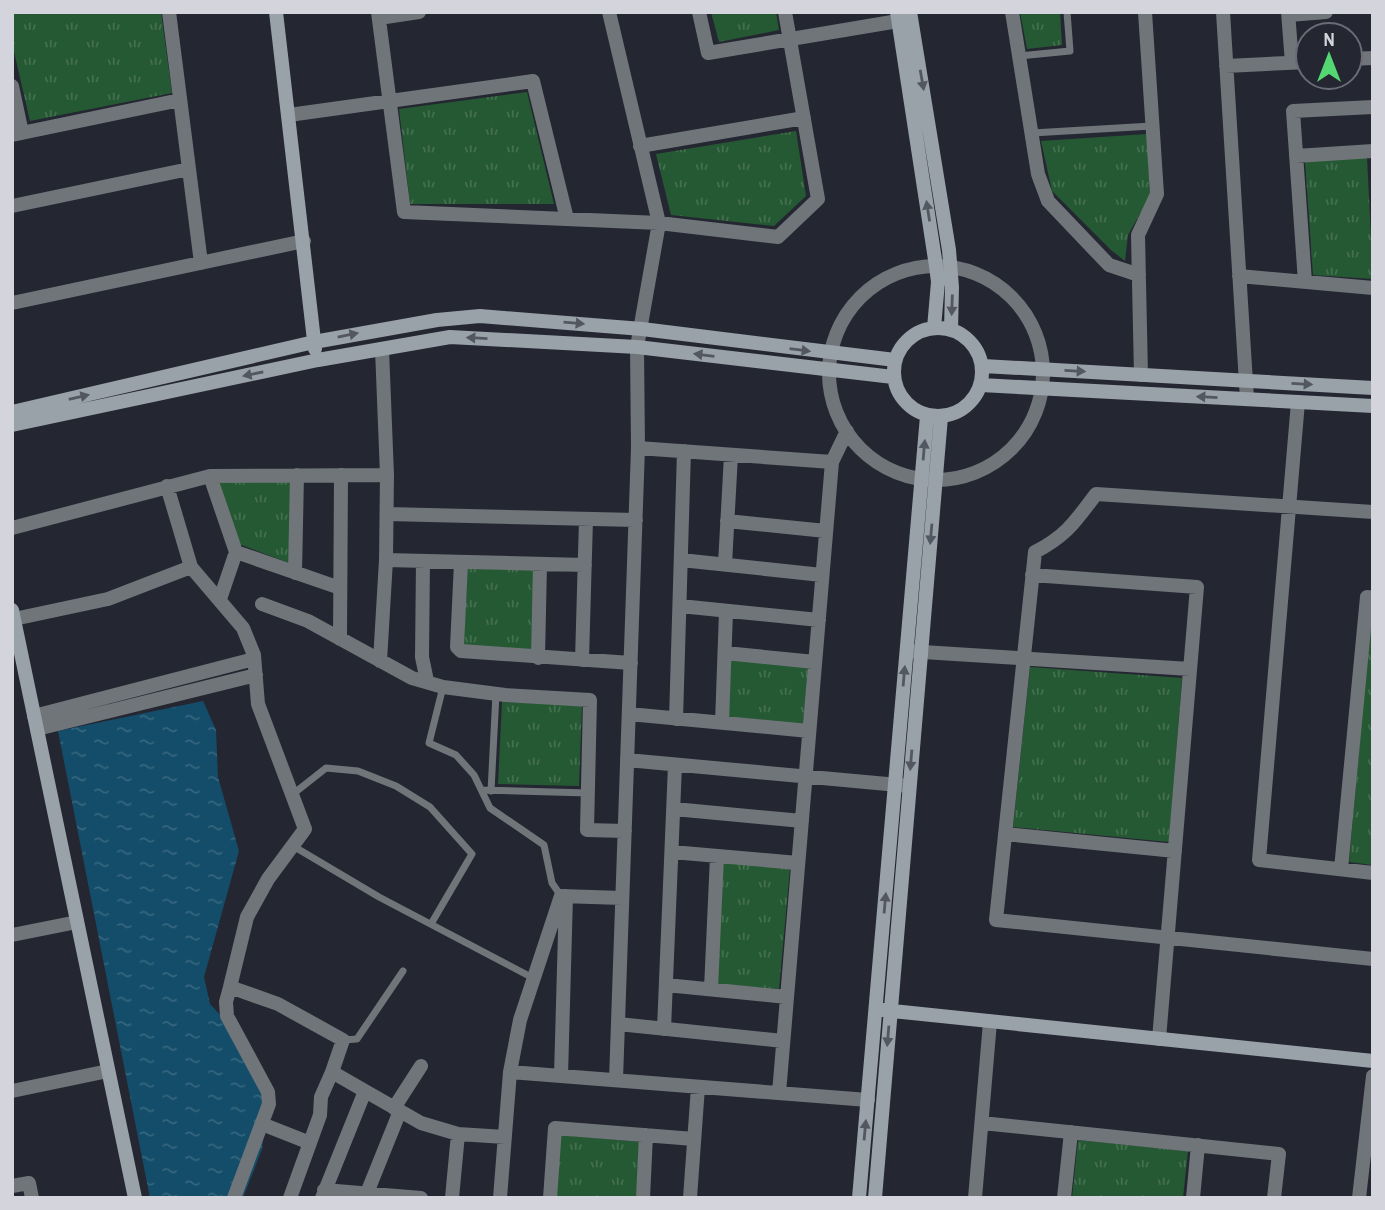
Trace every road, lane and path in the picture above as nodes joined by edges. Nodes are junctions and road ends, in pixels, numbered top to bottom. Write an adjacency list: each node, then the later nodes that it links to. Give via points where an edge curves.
1 (169, 12): 20 (street)
2 (276, 12): 23 (street)
3 (419, 12): 13 (street)
4 (609, 12): 28 (street)
5 (699, 12): 15 (street, via 708,54)
6 (785, 12): 15 (street)
7 (1012, 12): 16 (street)
8 (1067, 12): 16 (lane, via 1070,51)
9 (1145, 12): 25 (street)
10 (1223, 12): 18 (street)
11 (1326, 12): 12 (street)
12 (1289, 14): 17 (street)
13 (378, 15): 21 (street)
14 (902, 15): 15 (street); 38 (street)
15 (790, 39): 24 (street)
16 (1019, 56): 26 (street)
17 (1292, 63): 18 (street)
18 (1226, 66): 40 (street)
19 (12, 86): 27 (street)
20 (180, 100): 27 (street); 32 (street)
21 (390, 101): 23 (street); 34 (street, via 404,212); 34 (street, via 533,81)
22 (1373, 107): 30 (street, via 1293,111)
23 (289, 115): 36 (street)
24 (804, 118): 28 (street); 35 (street, via 818,199 778,237)
25 (1152, 126): 26 (lane); 39 (street, via 1157,194 1138,235)
26 (1032, 133): 39 (street, via 1038,174 1048,201 1109,265)
27 (17, 134)
28 (640, 146): 35 (street)
29 (1372, 151): 30 (street); 31 (street)
30 (1296, 156): 41 (street)
31 (1373, 160)
32 (189, 169): 33 (street); 37 (street)
33 (12, 206)
34 (567, 219): 35 (street)
35 (659, 223): 45 (street)
36 (304, 242): 37 (street); 47 (street)
37 (201, 263): 43 (street)
38 (943, 266): 44 (street); 46 (street, one-way to 46, via 952,287); 50 (street, via 918,267 870,288 847,312); 54 (street, via 997,285 1019,305 1039,342)
39 (1139, 275): 56 (street)
40 (1239, 275): 41 (street); 58 (street)
41 (1305, 282): 42 (street)
42 (1373, 288)
43 (12, 303)
44 (934, 328): 46 (street); 52 (street, via 909,338)
45 (642, 329): 47 (street, one-way to 45, via 480,316); 48 (street); 50 (street, one-way to 50)
46 (951, 330): 53 (street, via 972,343)
47 (314, 342): 51 (street); 65 (street, one-way to 47)
48 (637, 347): 49 (street, one-way to 49, via 450,337); 55 (street, one-way to 48); 69 (street)
49 (382, 349): 51 (street); 75 (street)
50 (830, 354): 52 (street); 55 (street)
51 (318, 360): 67 (street, one-way to 67)
52 (895, 360): 57 (street)
53 (983, 366): 54 (street); 59 (street)
54 (1044, 369): 56 (street, one-way to 56); 60 (street)
55 (826, 370): 57 (street); 68 (street, via 835,411)
56 (1141, 375): 58 (street)
57 (893, 377): 66 (street, via 904,401)
58 (1245, 381): 61 (street, one-way to 61); 62 (street)
59 (981, 385): 60 (street); 66 (street, via 968,406 952,415)
60 (1042, 388): 62 (street, one-way to 60); 77 (street, via 1035,416 1016,444 993,464 966,476)
61 (1373, 388)
62 (1247, 399): 63 (street)
63 (1298, 402): 64 (street); 79 (street)
64 (1373, 406)
65 (12, 412)
66 (934, 416): 77 (street)
67 (12, 425)
68 (847, 431): 72 (street); 77 (street, via 874,461 896,473)
69 (638, 448): 70 (street); 83 (street)
70 (684, 451): 71 (street); 89 (street)
71 (731, 454): 72 (street); 84 (street)
72 (832, 462): 86 (street)
73 (297, 475): 74 (street); 76 (street); 96 (street)
74 (341, 475): 75 (street); 99 (street)
75 (387, 475): 81 (street)
76 (210, 476): 78 (street); 87 (street)
77 (928, 480): 108 (street)
78 (167, 486): 85 (street); 95 (street)
79 (1290, 507): 80 (street); 98 (street, via 1096,494 1070,529 1035,552); 144 (street, via 1259,860)
80 (1373, 512)
81 (387, 514): 82 (street); 88 (street)
82 (586, 519): 83 (street); 93 (street)
83 (636, 520): 116 (street)
84 (727, 522): 86 (street); 94 (street)
85 (12, 528)
86 (826, 531): 97 (street)
87 (236, 552): 96 (street); 101 (street)
88 (386, 560): 90 (street); 114 (street)
89 (681, 560): 94 (street); 103 (street)
90 (422, 561): 91 (street); 119 (street, via 422,657)
91 (461, 562): 92 (street); 110 (street, via 457,647)
92 (540, 564): 93 (street); 110 (street)
93 (584, 565): 113 (street)
94 (725, 565): 97 (street)
95 (191, 567): 101 (street); 105 (street, via 108,599)
96 (295, 573): 99 (street)
97 (822, 575): 106 (street)
98 (1032, 575): 112 (street); 117 (street, via 1197,587)
99 (340, 588): 107 (street)
100 (1373, 598): 144 (street, via 1367,597)
101 (220, 599): 111 (street, via 243,628)
102 (262, 604): 107 (street)
103 (680, 606): 104 (street); 123 (street)
104 (726, 611): 106 (street); 109 (street)
105 (13, 615): 124 (street)
106 (819, 620): 115 (street)
107 (340, 639): 114 (street)
108 (914, 652): 112 (street); 130 (street)
109 (724, 653): 115 (street); 125 (street)
110 (538, 658): 113 (street)
111 (254, 659): 118 (street); 124 (street)
112 (1023, 659): 117 (street); 138 (street)
113 (582, 660): 116 (street)
114 (380, 661): 119 (street)
115 (815, 662): 126 (street)
116 (631, 663): 122 (street)
117 (1190, 669): 140 (street)
118 (256, 675): 124 (street); 134 (street, via 258,704)
119 (427, 681): 120 (street)
120 (443, 687): 121 (street); 131 (lane, via 429,743 456,755)
121 (496, 694): 132 (lane); 133 (street, via 590,700)
122 (629, 714): 123 (street); 127 (street)
123 (676, 719): 125 (street)
124 (36, 723): 148 (street)
125 (722, 723): 126 (street)
126 (809, 731): 129 (street)
127 (627, 760): 128 (street); 137 (street)
128 (676, 765): 129 (street); 135 (street)
129 (806, 777): 130 (street); 136 (street)
130 (902, 786): 159 (street)
131 (481, 790): 132 (lane); 146 (lane, via 490,808 544,845 552,883)
132 (491, 791): 133 (lane)
133 (588, 793): 137 (street, via 587,830)
134 (291, 795): 139 (street, via 305,829); 149 (lane, via 326,768 358,771 396,786 430,807 472,854)
135 (674, 809): 136 (street); 141 (street)
136 (802, 821): 143 (street)
137 (625, 831): 147 (street)
138 (1005, 834): 140 (street); 151 (street, via 996,920)
139 (293, 846): 149 (lane); 156 (street, via 247,917)
140 (1175, 851): 151 (street)
141 (672, 852): 142 (street); 155 (street)
142 (717, 856): 143 (street); 157 (street)
143 (798, 863): 158 (street)
144 (1341, 869): 145 (street)
145 (1373, 873)
146 (564, 896): 147 (street); 154 (street); 171 (street)
147 (622, 898): 161 (street)
148 (77, 922): 150 (street); 168 (street)
149 (431, 924): 154 (lane)
150 (12, 935)
151 (1167, 938): 152 (street); 163 (street)
152 (1373, 959)
153 (403, 971): 164 (lane, via 357,1039)
154 (534, 978): 170 (street)
155 (666, 985): 157 (street); 162 (street)
156 (230, 987): 164 (street, via 278,1004); 181 (street, via 227,1016 268,1092)
157 (711, 989): 158 (street)
158 (787, 997): 165 (street)
159 (883, 1010): 160 (street); 178 (street); 203 (street, one-way to 203)
160 (990, 1022): 163 (street); 180 (street)
161 (618, 1024): 162 (street); 173 (street)
162 (664, 1028): 165 (street)
163 (1159, 1039): 166 (street)
164 (343, 1040): 169 (street)
165 (783, 1041): 177 (street)
166 (1373, 1061)
167 (421, 1066): 179 (street)
168 (108, 1071): 175 (street); 193 (street)
169 (332, 1072): 176 (street); 187 (street)
170 (510, 1072): 171 (street); 185 (street)
171 (561, 1076): 173 (street)
172 (1373, 1076): 208 (street)
173 (616, 1080): 174 (street)
174 (698, 1087): 177 (street); 186 (street)
175 (12, 1091)
176 (365, 1091): 179 (street); 191 (street)
177 (779, 1093): 178 (street)
178 (868, 1100): 202 (street, one-way to 178)
179 (397, 1110): 183 (street); 190 (street)
180 (982, 1123): 182 (street); 204 (street)
181 (262, 1124): 187 (street); 194 (street)
182 (1071, 1132): 188 (street); 205 (street)
183 (458, 1134): 185 (street); 197 (street)
184 (646, 1135): 186 (street); 199 (street, via 555,1128); 200 (street)
185 (505, 1137): 198 (street)
186 (694, 1139): 201 (street)
187 (310, 1143): 195 (street)
188 (1198, 1145): 206 (street); 207 (street, via 1279,1154)
189 (12, 1186): 192 (street, via 29,1183)
190 (367, 1193): 191 (street); 196 (street)
191 (323, 1194)
192 (32, 1198)
193 (135, 1198)
194 (234, 1198)
195 (290, 1198)
196 (421, 1198)
197 (452, 1198)
198 (500, 1198)
199 (550, 1198)
200 (643, 1198)
201 (690, 1198)
202 (859, 1198)
203 (875, 1198)
204 (975, 1198)
205 (1064, 1198)
206 (1193, 1198)
207 (1274, 1198)
208 (1359, 1198)

